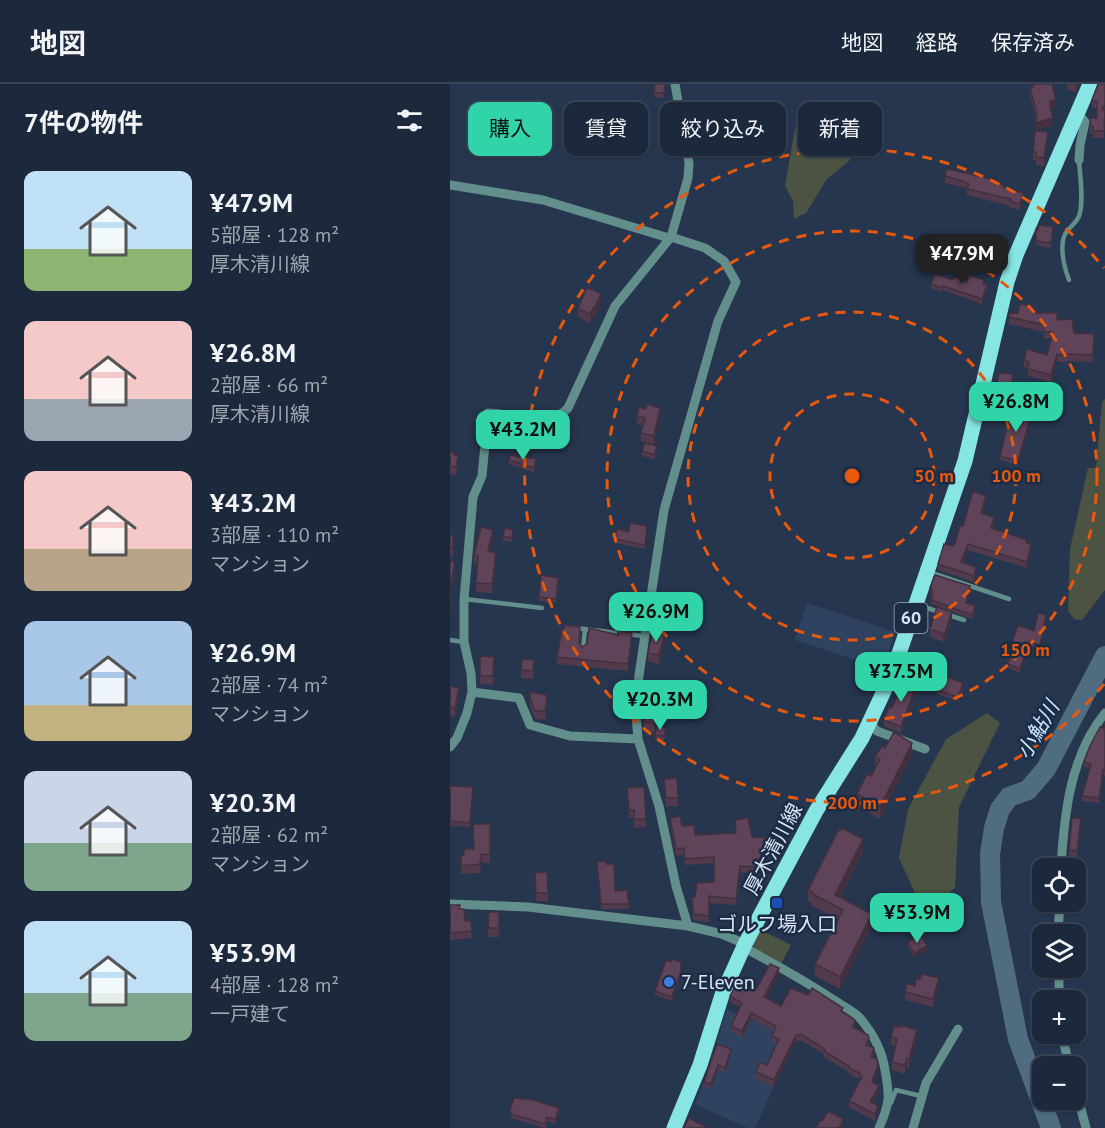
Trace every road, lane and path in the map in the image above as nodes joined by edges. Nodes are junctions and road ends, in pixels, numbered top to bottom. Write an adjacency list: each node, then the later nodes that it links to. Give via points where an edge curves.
1 (675, 84): 6 (street, via 689,163)
2 (1090, 84): 3 (main road, 厚木清川線 / 60)
3 (1078, 113): 4 (street, via 1085,122); 8 (main road, 厚木清川線 / 60, via 1007,282 965,461)
4 (1081, 157): 7 (lane, via 1079,218 1063,239 1064,268)
5 (450, 185): 6 (street, via 543,200)
6 (670, 237): 9 (street, via 615,306 563,413 545,417 488,413 482,476 472,497); 16 (street, via 705,248 724,261 736,282 718,321 664,510)
7 (1069, 280)
8 (927, 571): 10 (lane); 11 (main road, 厚木清川線 / 60)
9 (464, 599): 12 (lane); 18 (street)
10 (1008, 599)
11 (916, 604): 13 (lane); 22 (main road, 厚木清川線 / 60)
12 (542, 608)
13 (964, 620)
14 (575, 628): 15 (lane)
15 (585, 629): 16 (lane); 19 (lane)
16 (644, 636): 23 (street, via 636,715)
17 (450, 640): 18 (lane)
18 (464, 642): 20 (street)
19 (583, 650)
20 (472, 692): 23 (street, via 519,698 530,725 570,736); 24 (street)
21 (1105, 713): 26 (street, via 1085,743 1075,770)
22 (870, 723): 25 (street, via 877,731); 29 (main road, 厚木清川線 / 60, via 816,811)
23 (638, 739): 28 (street)
24 (450, 747)
25 (925, 749)
26 (1062, 858)
27 (450, 904): 28 (street, via 528,906)
28 (688, 926): 29 (street)
29 (745, 944): 32 (street, via 857,1015 880,1049); 34 (main road, 厚木清川線 / 60, via 722,995 700,1065)
30 (958, 1029): 31 (street)
31 (921, 1096): 32 (lane, via 896,1090); 36 (street)
32 (888, 1107): 35 (street)
33 (1081, 1110): 37 (street)
34 (674, 1128)
35 (879, 1128)
36 (914, 1128)
37 (1086, 1128)

